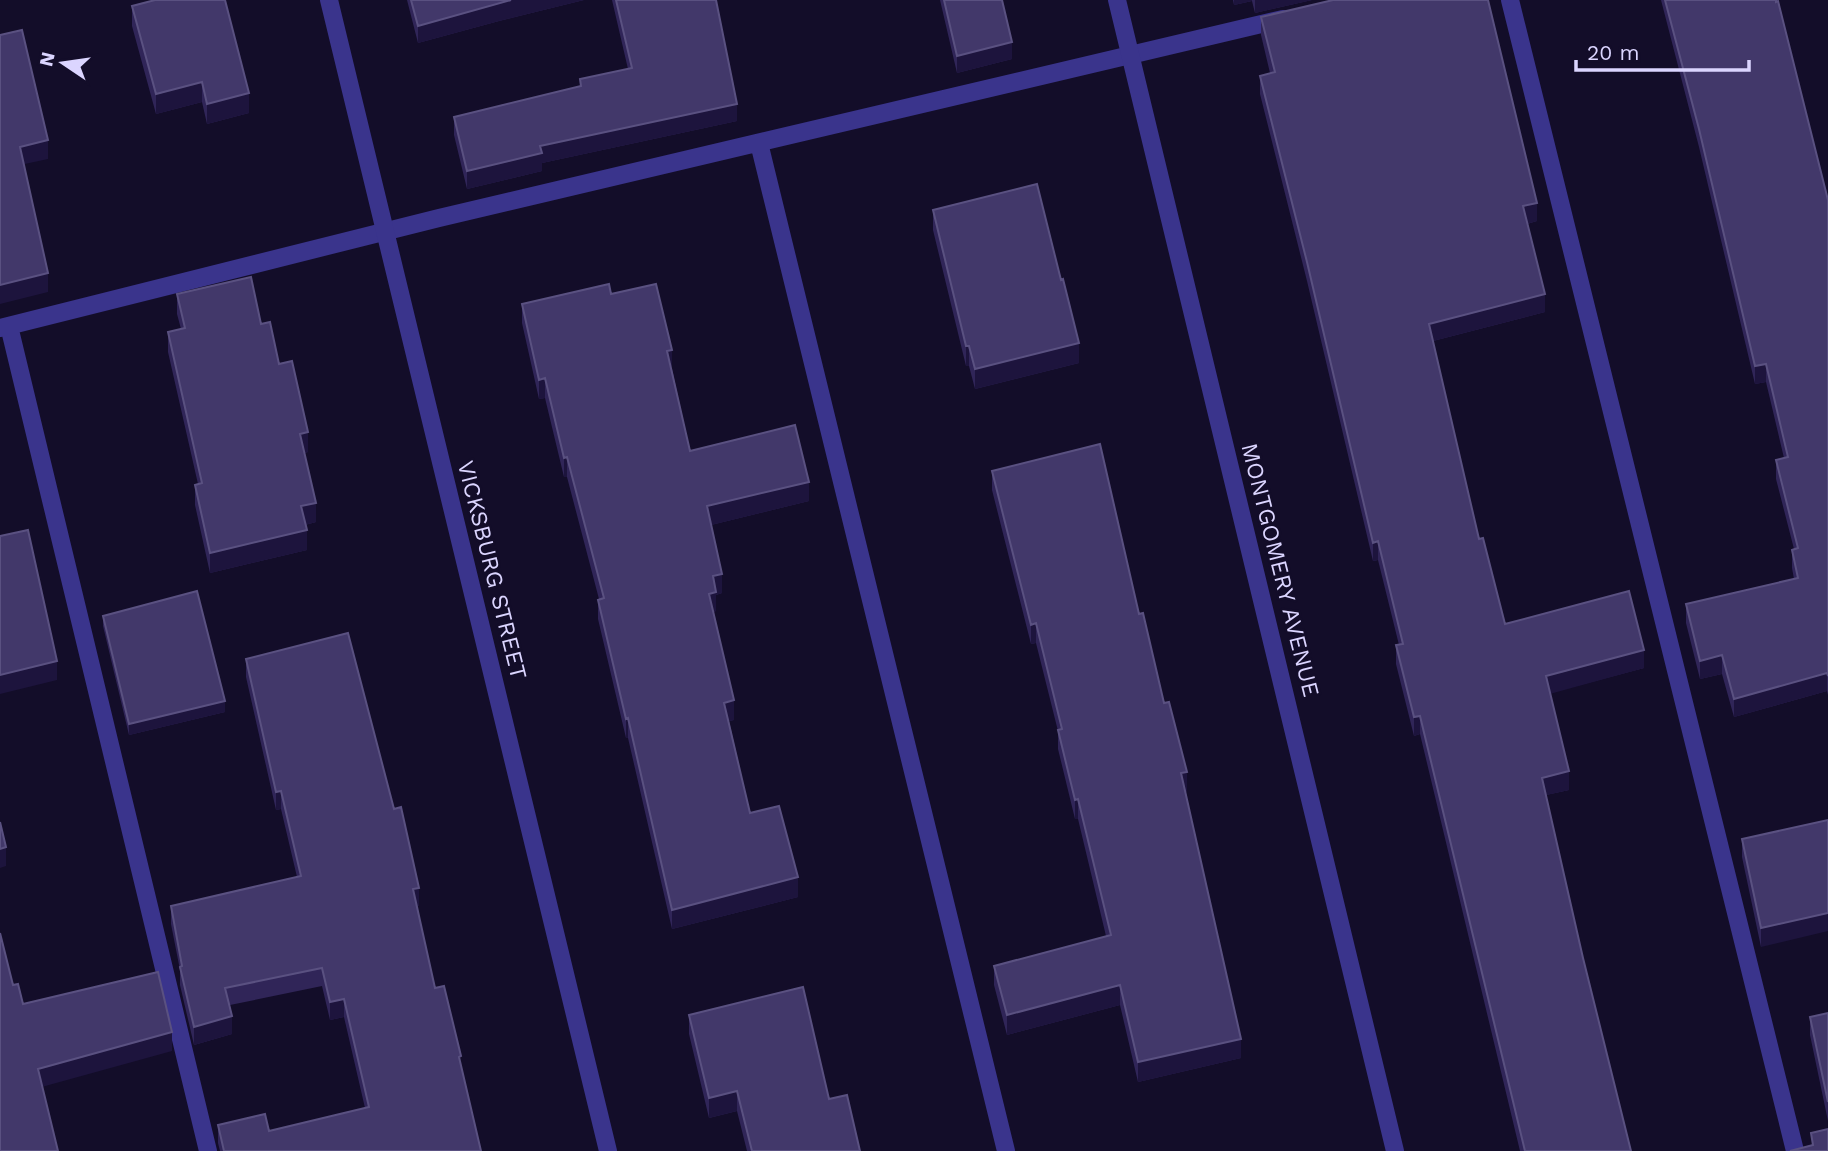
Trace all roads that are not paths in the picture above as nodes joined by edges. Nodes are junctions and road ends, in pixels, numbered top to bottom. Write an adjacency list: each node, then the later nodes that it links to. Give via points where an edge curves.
1 (329, 0): 7 (street, VICKSBURG STREET)
2 (1116, 0): 5 (street, MONTGOMERY AVENUE)
3 (1510, 0): 13 (street)
4 (1297, 15): 5 (street)
5 (1131, 55): 6 (street); 12 (street, MONTGOMERY AVENUE)
6 (759, 143): 7 (street); 11 (street)
7 (385, 232): 8 (street); 10 (street, VICKSBURG STREET)
8 (4, 327): 9 (street)
9 (208, 1151)
10 (608, 1151)
11 (1006, 1151)
12 (1395, 1151)
13 (1795, 1151)

